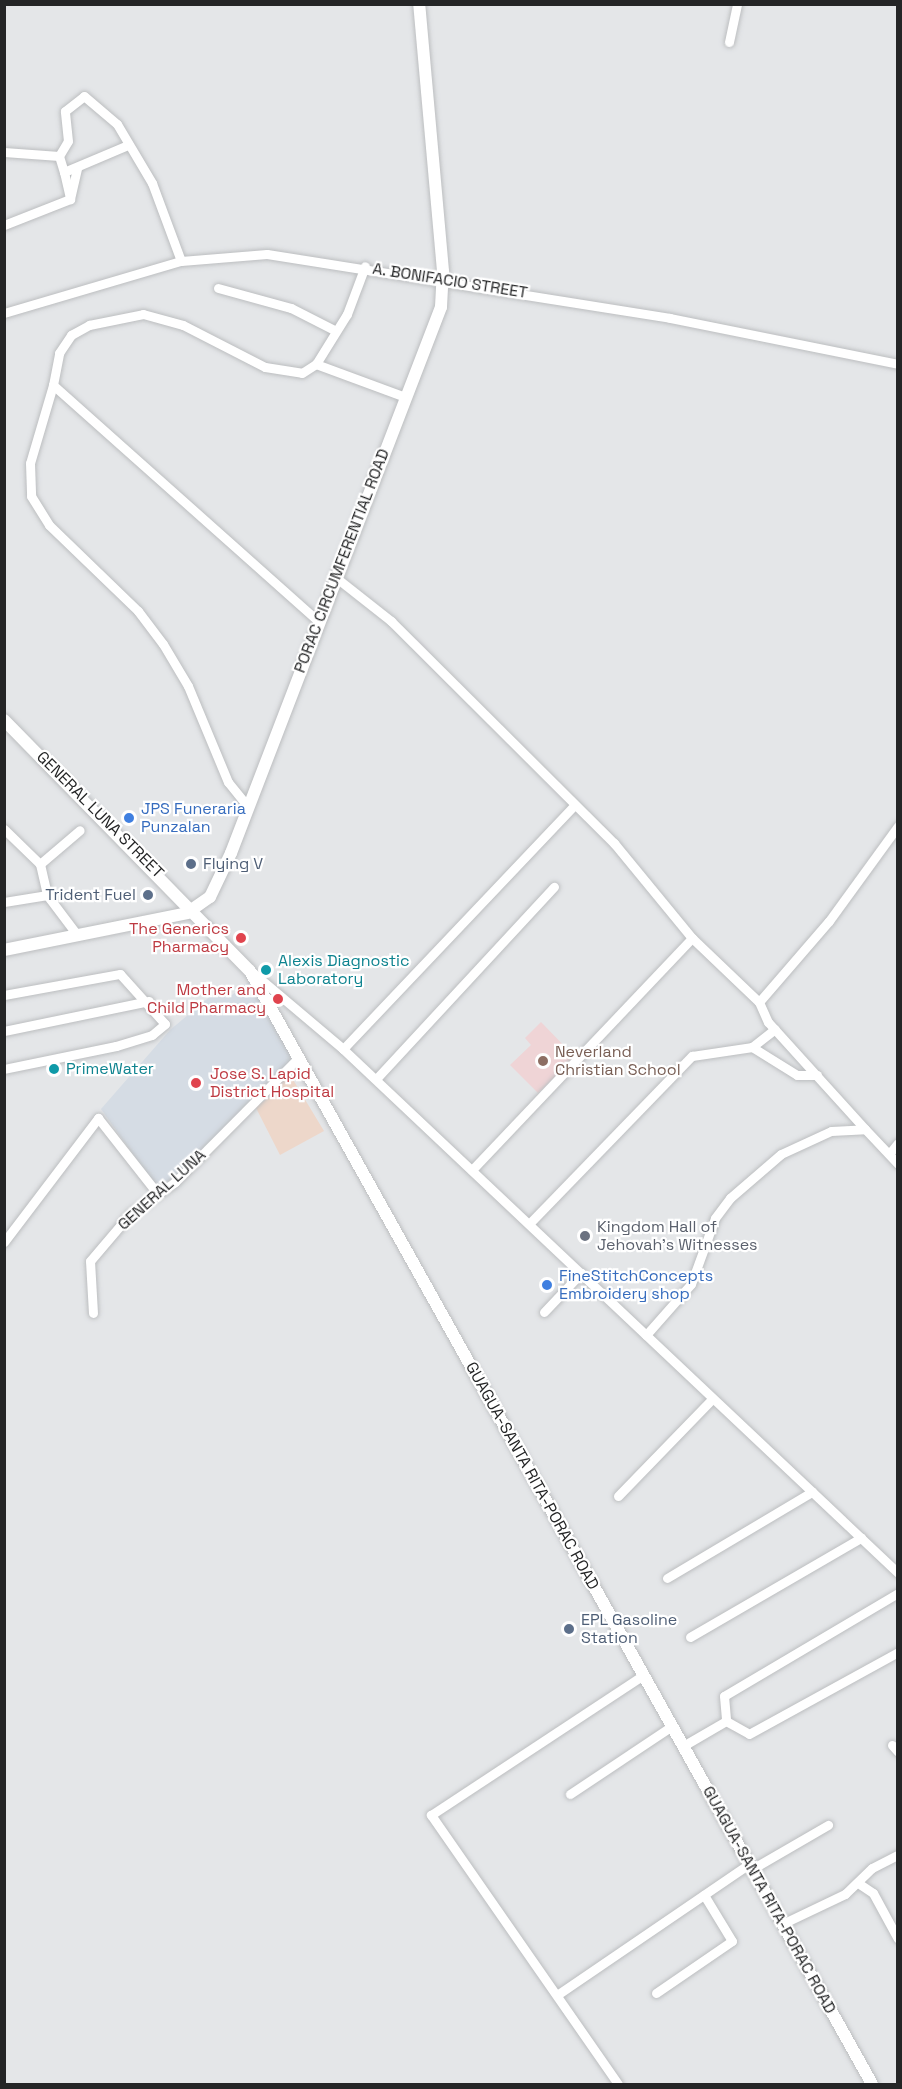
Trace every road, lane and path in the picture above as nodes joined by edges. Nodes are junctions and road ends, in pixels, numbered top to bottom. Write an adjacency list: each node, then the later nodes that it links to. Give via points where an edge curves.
1 (419, 4): 13 (main road, PORAC CIRCUMFERENTIAL ROAD)
2 (737, 4): 3 (street)
3 (729, 42)
4 (128, 146): 6 (street, via 117,124 80,96 65,111 67,146); 7 (street); 11 (street, via 152,183)
5 (4, 152): 6 (street)
6 (59, 156): 8 (street)
7 (77, 169): 8 (street); 9 (street)
8 (64, 172): 9 (street)
9 (70, 199): 10 (street)
10 (4, 225)
11 (181, 261): 12 (street, A. BONIFACIO STREET, via 240,253); 15 (street, A. BONIFACIO STREET)
12 (365, 266): 13 (street, A. BONIFACIO STREET); 16 (street, via 347,314)
13 (443, 280): 18 (street, A. BONIFACIO STREET, via 670,318); 20 (main road, PORAC CIRCUMFERENTIAL ROAD, via 434,328)
14 (218, 288): 16 (street, via 291,308)
15 (4, 313)
16 (334, 330): 17 (street)
17 (316, 364): 19 (street, via 302,373 265,367 183,325 143,314 89,325 71,335 59,353); 20 (street)
18 (897, 364)
19 (53, 385): 22 (street); 25 (street, via 30,463 31,496 49,525 138,611 163,644 188,686 228,782)
20 (405, 397): 21 (main road, PORAC CIRCUMFERENTIAL ROAD)
21 (334, 576): 22 (main road, PORAC CIRCUMFERENTIAL ROAD); 24 (street, via 391,621)
22 (318, 621): 25 (main road, PORAC CIRCUMFERENTIAL ROAD)
23 (4, 720): 33 (main road, GENERAL LUNA STREET)
24 (574, 806): 35 (street, via 614,843); 44 (street)
25 (248, 807): 33 (main road, PORAC CIRCUMFERENTIAL ROAD, via 213,892)
26 (897, 826): 40 (street, via 829,921)
27 (4, 829): 29 (street)
28 (80, 830): 29 (street)
29 (40, 864): 31 (street)
30 (554, 887): 48 (street)
31 (46, 895): 32 (street); 34 (street)
32 (4, 902)
33 (195, 910): 34 (main road); 37 (main road, GUAGUA-SANTA RITA-PORAC ROAD)
34 (78, 936): 36 (main road)
35 (692, 938): 40 (street); 53 (street)
36 (4, 950)
37 (250, 971): 44 (street); 45 (main road, GUAGUA-SANTA RITA-PORAC ROAD)
38 (4, 995): 39 (street, via 120,974)
39 (149, 1001): 42 (street); 46 (street, via 165,1024 152,1035)
40 (759, 1002): 41 (street)
41 (775, 1029): 43 (street); 47 (street)
42 (4, 1030)
43 (753, 1047): 47 (street, via 797,1076); 55 (street, via 709,1050 692,1056)
44 (343, 1049): 48 (street)
45 (298, 1058): 54 (street, GENERAL LUNA); 70 (main road, GUAGUA-SANTA RITA-PORAC ROAD)
46 (4, 1069)
47 (817, 1075): 49 (street)
48 (376, 1079): 53 (street)
49 (865, 1129): 51 (street); 60 (street, via 831,1131 795,1145 730,1198 715,1218 691,1284)
50 (897, 1143): 51 (street)
51 (889, 1154): 52 (street)
52 (897, 1164)
53 (472, 1170): 55 (street)
54 (157, 1193): 56 (street, via 98,1118); 59 (street, GENERAL LUNA, via 130,1214 90,1261)
55 (529, 1224): 57 (street)
56 (4, 1242)
57 (581, 1273): 58 (street); 60 (street)
58 (544, 1312)
59 (93, 1313)
60 (646, 1335): 61 (street)
61 (712, 1399): 62 (street); 63 (street)
62 (812, 1492): 64 (street); 66 (street)
63 (618, 1496)
64 (861, 1538): 65 (street); 68 (street)
65 (895, 1567)
66 (667, 1578)
67 (897, 1593): 71 (street, via 724,1696)
68 (690, 1637)
69 (897, 1652): 71 (street, via 749,1734)
70 (643, 1675): 72 (main road, GUAGUA-SANTA RITA-PORAC ROAD); 83 (street, via 431,1815)
71 (726, 1721): 73 (street)
72 (672, 1726): 73 (main road, GUAGUA-SANTA RITA-PORAC ROAD); 74 (street)
73 (683, 1746): 77 (main road, GUAGUA-SANTA RITA-PORAC ROAD)
74 (570, 1794)
75 (828, 1825): 77 (street)
76 (897, 1855): 78 (street)
77 (750, 1867): 79 (street); 80 (main road, GUAGUA-SANTA RITA-PORAC ROAD)
78 (858, 1883): 80 (street); 81 (street, via 873,1893)
79 (704, 1895): 82 (street, via 732,1941); 83 (street)
80 (782, 1924): 85 (main road, GUAGUA-SANTA RITA-PORAC ROAD)
81 (897, 1939)
82 (656, 1993)
83 (557, 1995): 84 (street)
84 (618, 2085)
85 (872, 2085)

